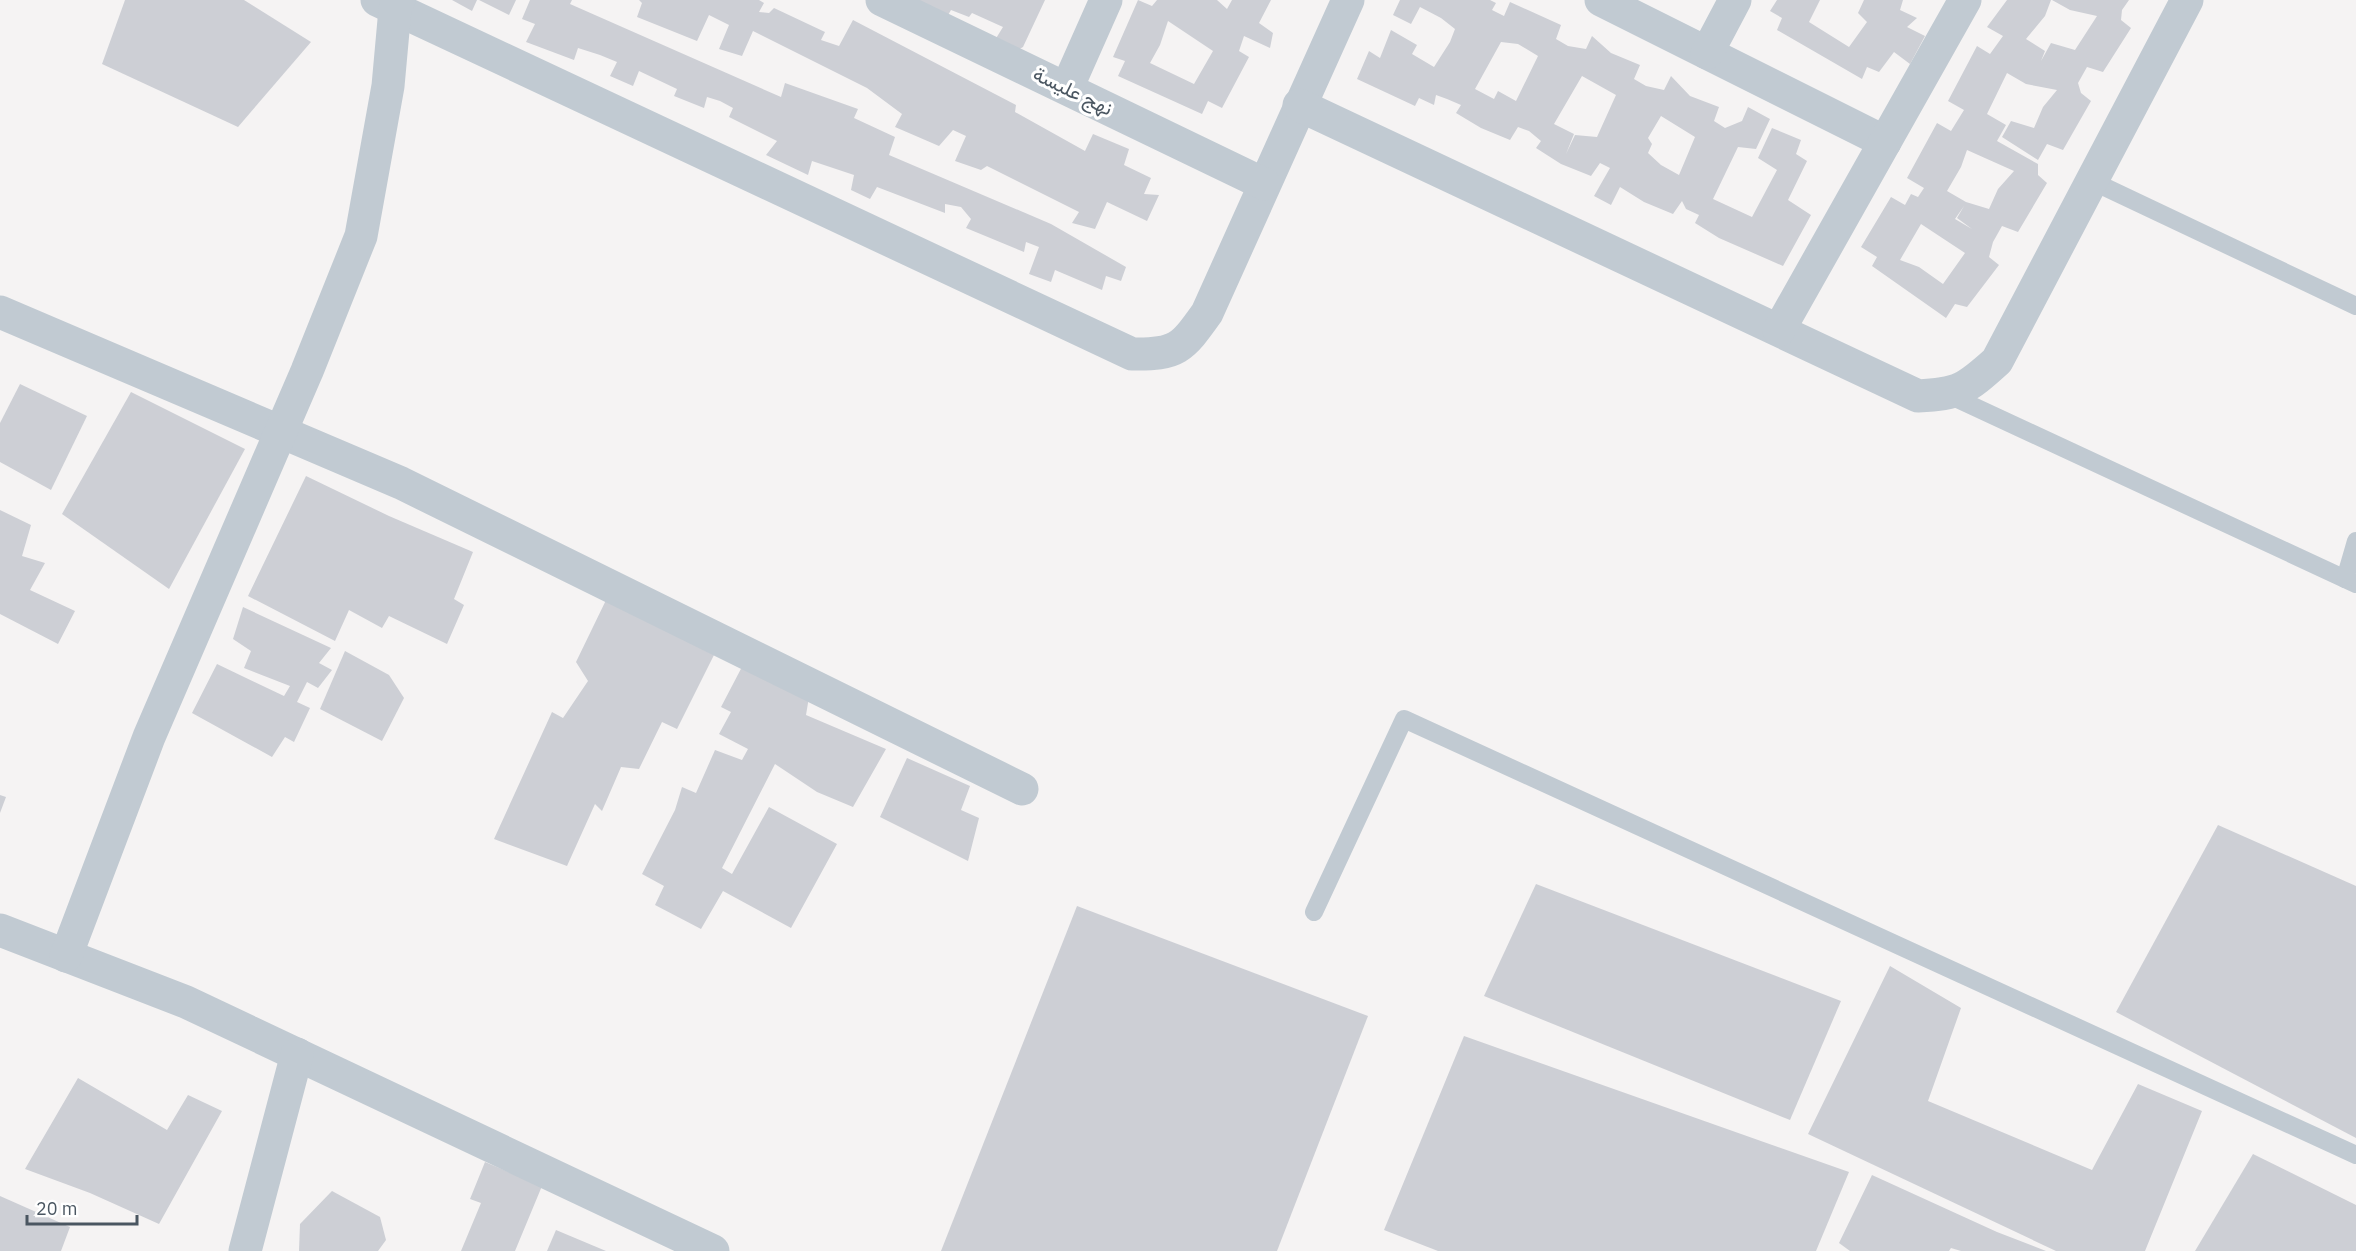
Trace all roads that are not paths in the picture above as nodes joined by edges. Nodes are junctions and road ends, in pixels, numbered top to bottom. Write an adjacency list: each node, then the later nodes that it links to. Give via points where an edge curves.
1 (882, 0): 10 (street, نهج عليسة)
2 (1106, 0): 10 (street)
3 (1348, 0): 11 (street)
4 (1600, 0): 9 (street)
5 (1735, 0): 9 (street)
6 (1965, 0): 12 (street)
7 (2187, 0): 13 (street)
8 (390, 3): 14 (street, via 1132,354 1162,355 1188,340 1207,313); 19 (street, via 388,86 361,236)
9 (1707, 53): 12 (street)
10 (1066, 88): 14 (street, نهج عليسة)
11 (1299, 105): 14 (street); 17 (street)
12 (1885, 142): 17 (street)
13 (2092, 181): 15 (lane); 18 (street, via 1997,361 1971,385)
14 (1264, 184)
15 (2356, 306)
16 (0, 312): 19 (street)
17 (1779, 330): 18 (street, via 1918,396)
18 (1949, 394): 21 (lane)
19 (281, 430): 22 (street, via 401,483); 25 (street, via 148,737)
20 (2356, 541): 21 (lane)
21 (2350, 581)
22 (1022, 789)
23 (1314, 912): 27 (lane, via 1404,719)
24 (0, 930): 25 (street)
25 (66, 956): 26 (street, via 186,1002)
26 (297, 1054): 28 (street); 29 (street)
27 (2356, 1155)
28 (246, 1251)
29 (713, 1251)

